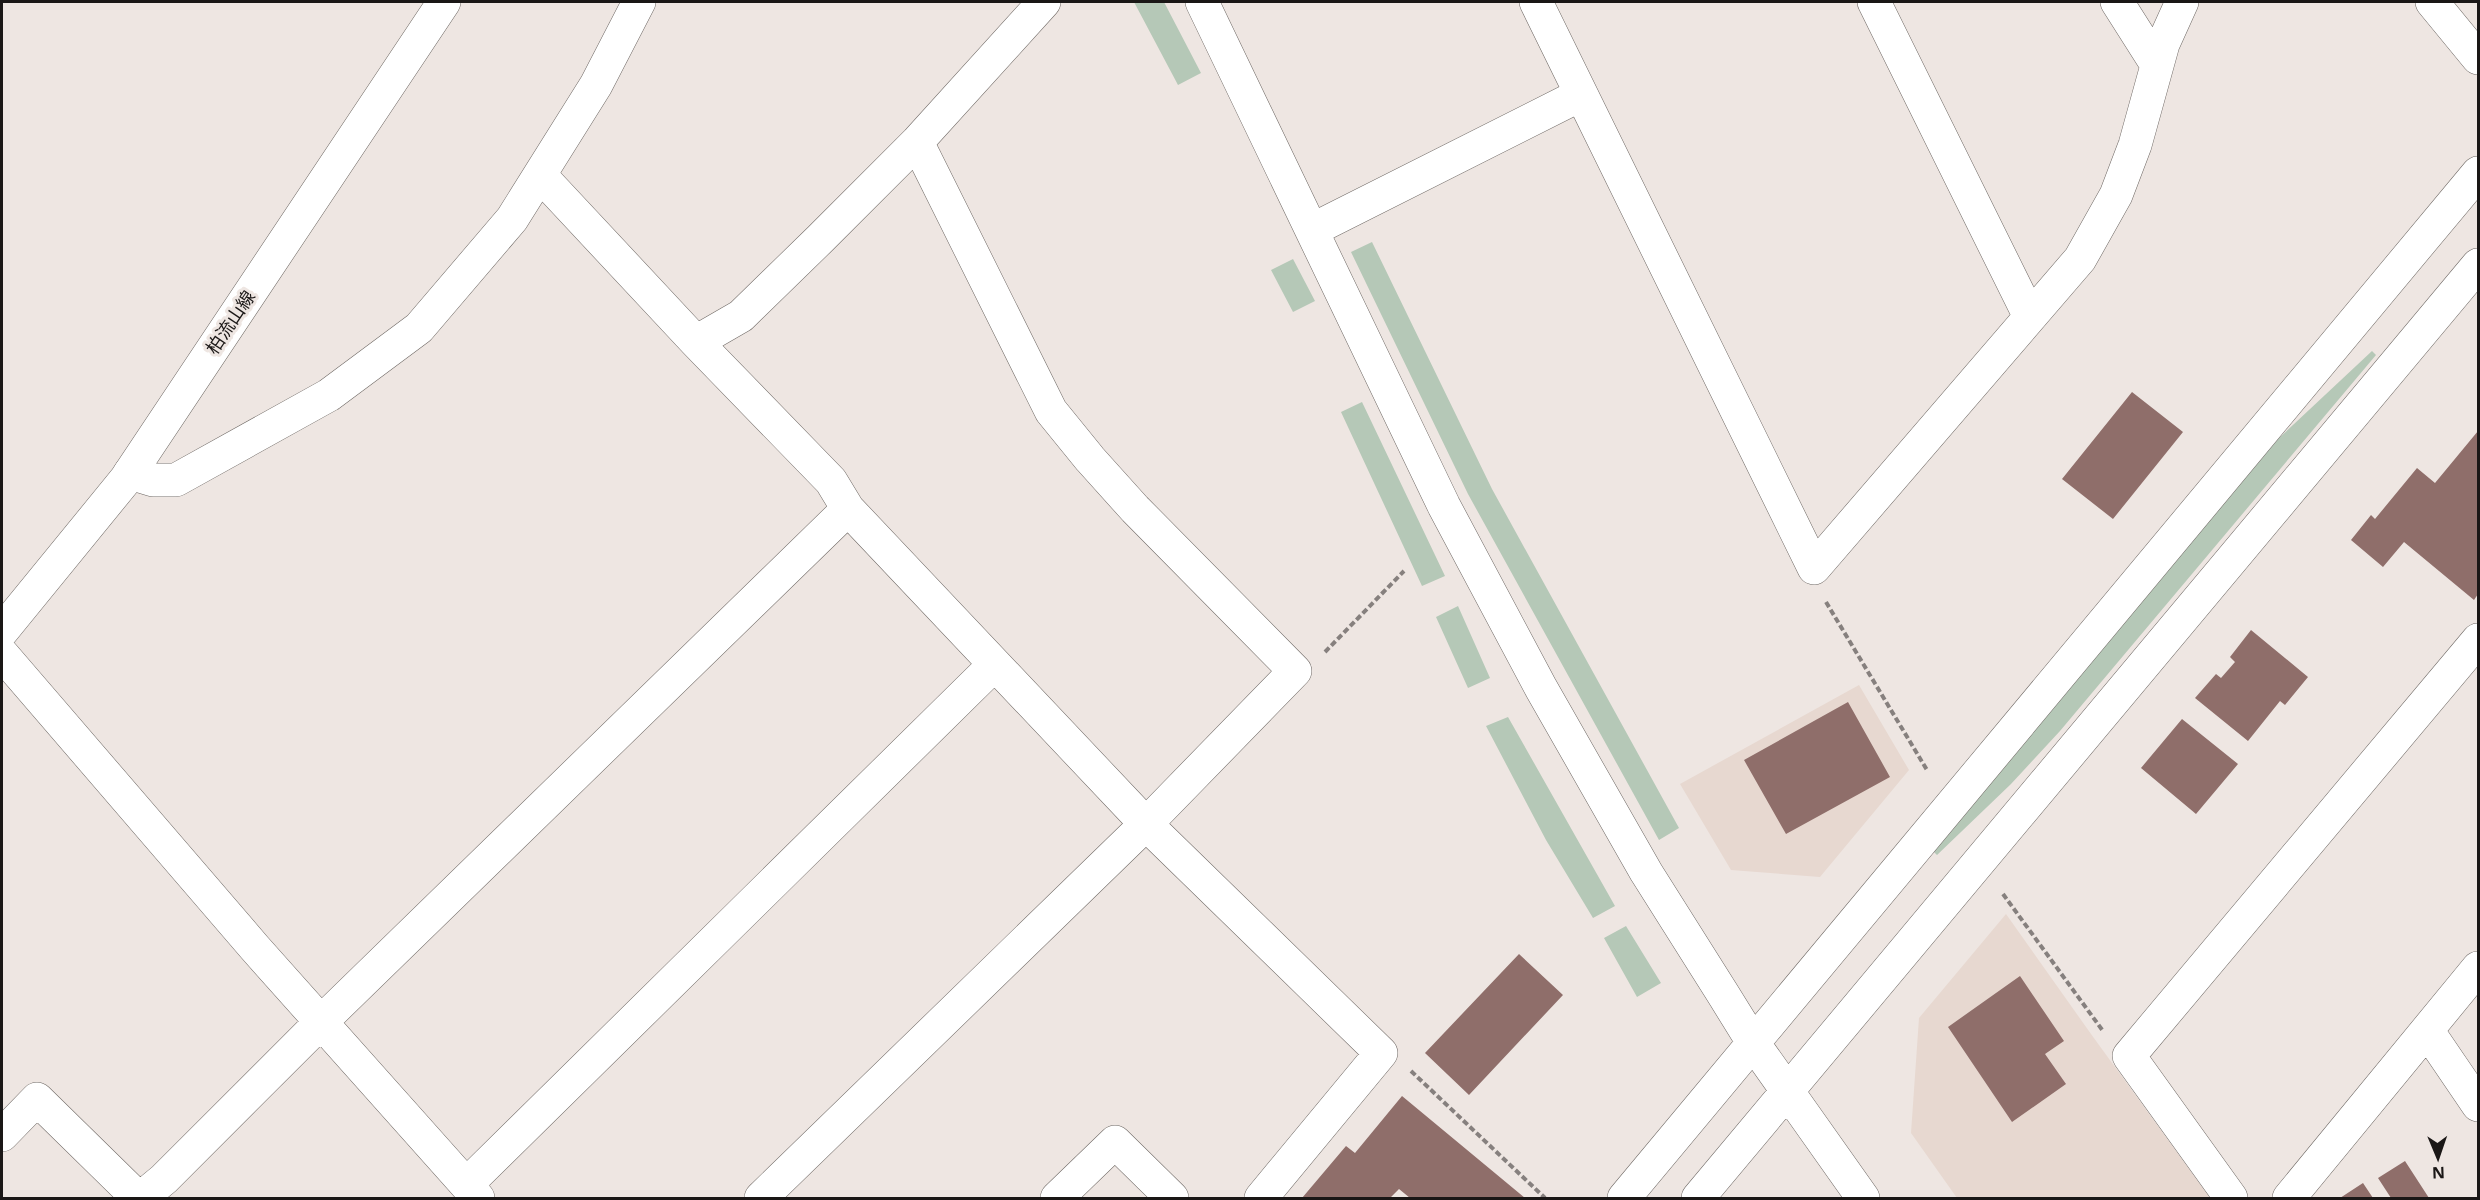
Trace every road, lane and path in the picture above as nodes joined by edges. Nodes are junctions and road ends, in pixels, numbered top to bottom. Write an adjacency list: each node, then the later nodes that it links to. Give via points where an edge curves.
1 (444, 2): 20 (street, 柏流山線)
2 (639, 2): 15 (street, via 596,85)
3 (1044, 2): 13 (street)
4 (1202, 2): 16 (street)
5 (1536, 2): 12 (street)
6 (1874, 2): 18 (street)
7 (2117, 2): 11 (street)
8 (2182, 2): 11 (street)
9 (2432, 2): 10 (street)
10 (2478, 58)
11 (2157, 65): 18 (street, via 2135,145 2116,195 2080,259)
12 (1580, 95): 16 (street); 22 (street)
13 (916, 142): 19 (street, via 741,316); 28 (street, via 1051,411 1136,509)
14 (2478, 173): 35 (street)
15 (540, 176): 19 (street); 20 (street, via 512,219 419,328 329,395 176,480 153,480)
16 (1312, 230): 35 (street, via 1444,506 1530,668 1646,872)
17 (2478, 265): 38 (street)
18 (2030, 317): 22 (street)
19 (696, 342): 21 (street, via 831,481)
20 (130, 473): 24 (street, 柏流山線)
21 (848, 509): 27 (street); 33 (street)
22 (1814, 568): 29 (path, via 1818,589)
23 (1404, 571): 28 (path, via 1312,666)
24 (2, 631)
25 (2478, 640): 37 (street)
26 (2, 654): 33 (street)
27 (994, 665): 30 (street); 41 (street)
28 (1295, 671): 30 (street)
29 (1927, 770)
30 (1146, 824): 36 (street); 43 (street)
31 (2003, 894): 37 (path, via 2115,1047)
32 (2478, 968): 34 (street)
33 (321, 1022): 41 (street); 42 (street)
34 (2427, 1030): 39 (street); 52 (street)
35 (1754, 1044): 38 (street); 48 (street)
36 (1381, 1053): 46 (street); 47 (path, via 1404,1064)
37 (2129, 1056): 51 (street)
38 (1787, 1092): 49 (street); 50 (street)
39 (2478, 1105)
40 (2, 1134): 42 (street, via 37,1099)
41 (473, 1191)
42 (157, 1194)
43 (761, 1198)
44 (1057, 1198): 45 (street, via 1115,1142)
45 (1172, 1198)
46 (1262, 1198)
47 (1545, 1198)
48 (1624, 1198)
49 (1698, 1198)
50 (1863, 1198)
51 (2231, 1198)
52 (2289, 1198)

